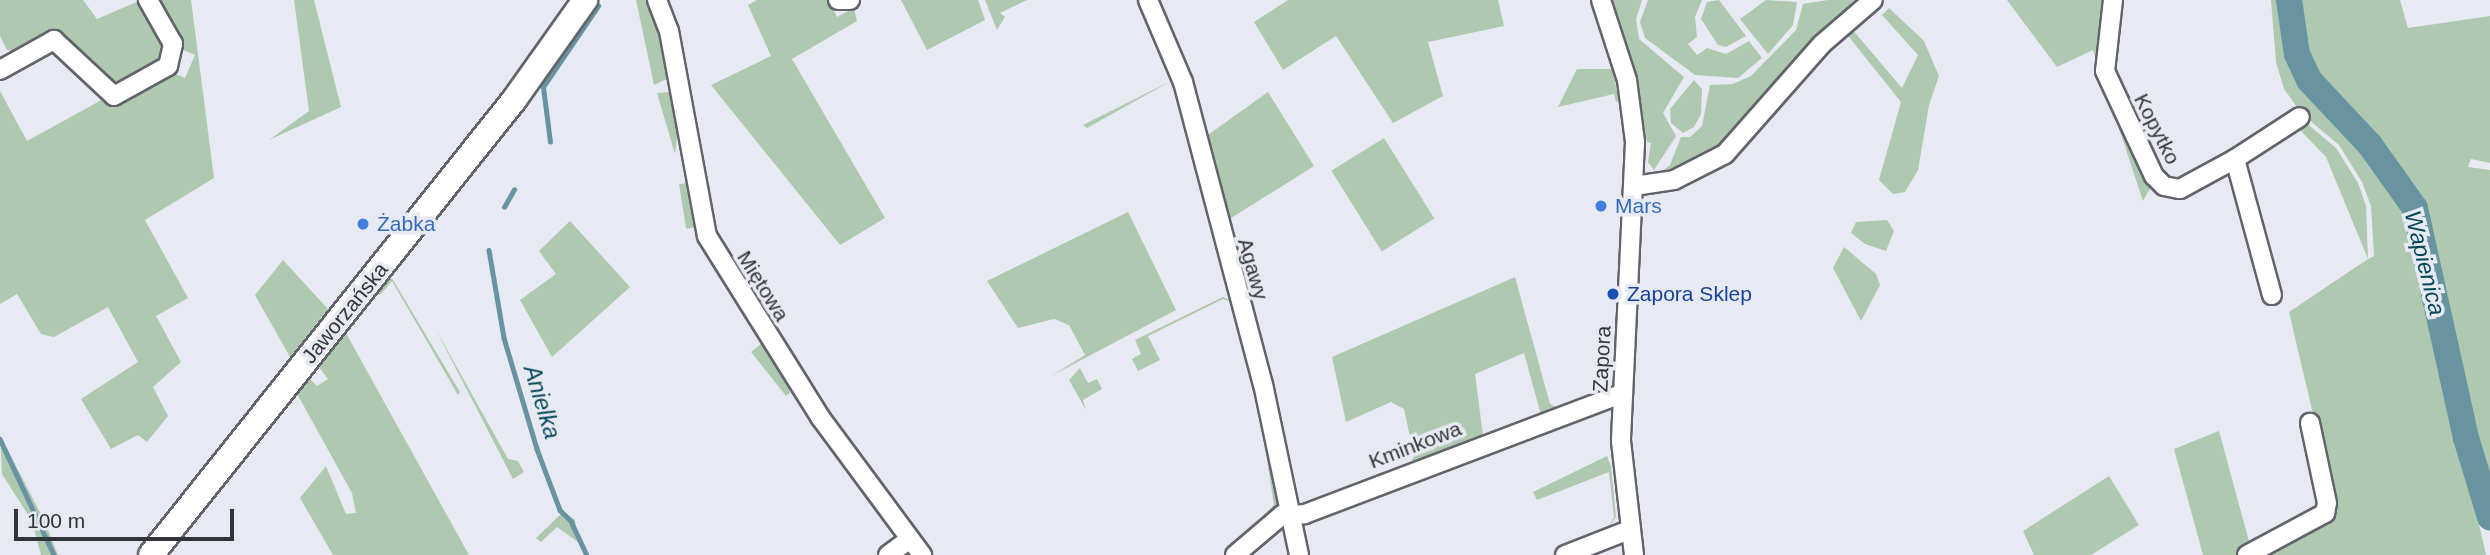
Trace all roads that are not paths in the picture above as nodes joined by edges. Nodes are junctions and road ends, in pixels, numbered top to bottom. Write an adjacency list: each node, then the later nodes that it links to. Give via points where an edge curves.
1 (148, 0): 10 (street, via 173,44 168,65 114,96 54,40)
2 (585, 0): 20 (street, Jaworzańska, via 514,100)
3 (657, 0): 19 (street, Miętowa, via 669,31 707,236 820,417)
4 (838, 0): 5 (street)
5 (850, 0)
6 (1147, 0): 17 (street, Agawy, via 1183,82 1263,384)
7 (1601, 0): 13 (street, Zapora, via 1632,106)
8 (1873, 0): 13 (street, via 1822,44 1725,154 1674,180)
9 (2113, 0): 12 (street, Kopytko, via 2105,71 2157,180 2169,188 2186,187)
10 (0, 70)
11 (2300, 117): 12 (street)
12 (2235, 159): 14 (street)
13 (1634, 186): 15 (street, Zapora)
14 (2272, 295)
15 (1623, 393): 17 (street, Kminkowa, via 1305,514); 18 (street, Zapora, via 1622,472)
16 (2309, 423): 27 (street, via 2327,503 2325,513)
17 (1289, 515): 23 (street, Kminkowa, via 1272,520); 24 (street, Agawy)
18 (1629, 530): 25 (street); 26 (street, Zapora)
19 (911, 539): 21 (street); 22 (street, Miętowa)
20 (151, 555)
21 (888, 555)
22 (922, 555)
23 (1234, 555)
24 (1299, 555)
25 (1565, 555)
26 (1634, 555)
27 (2247, 555)

